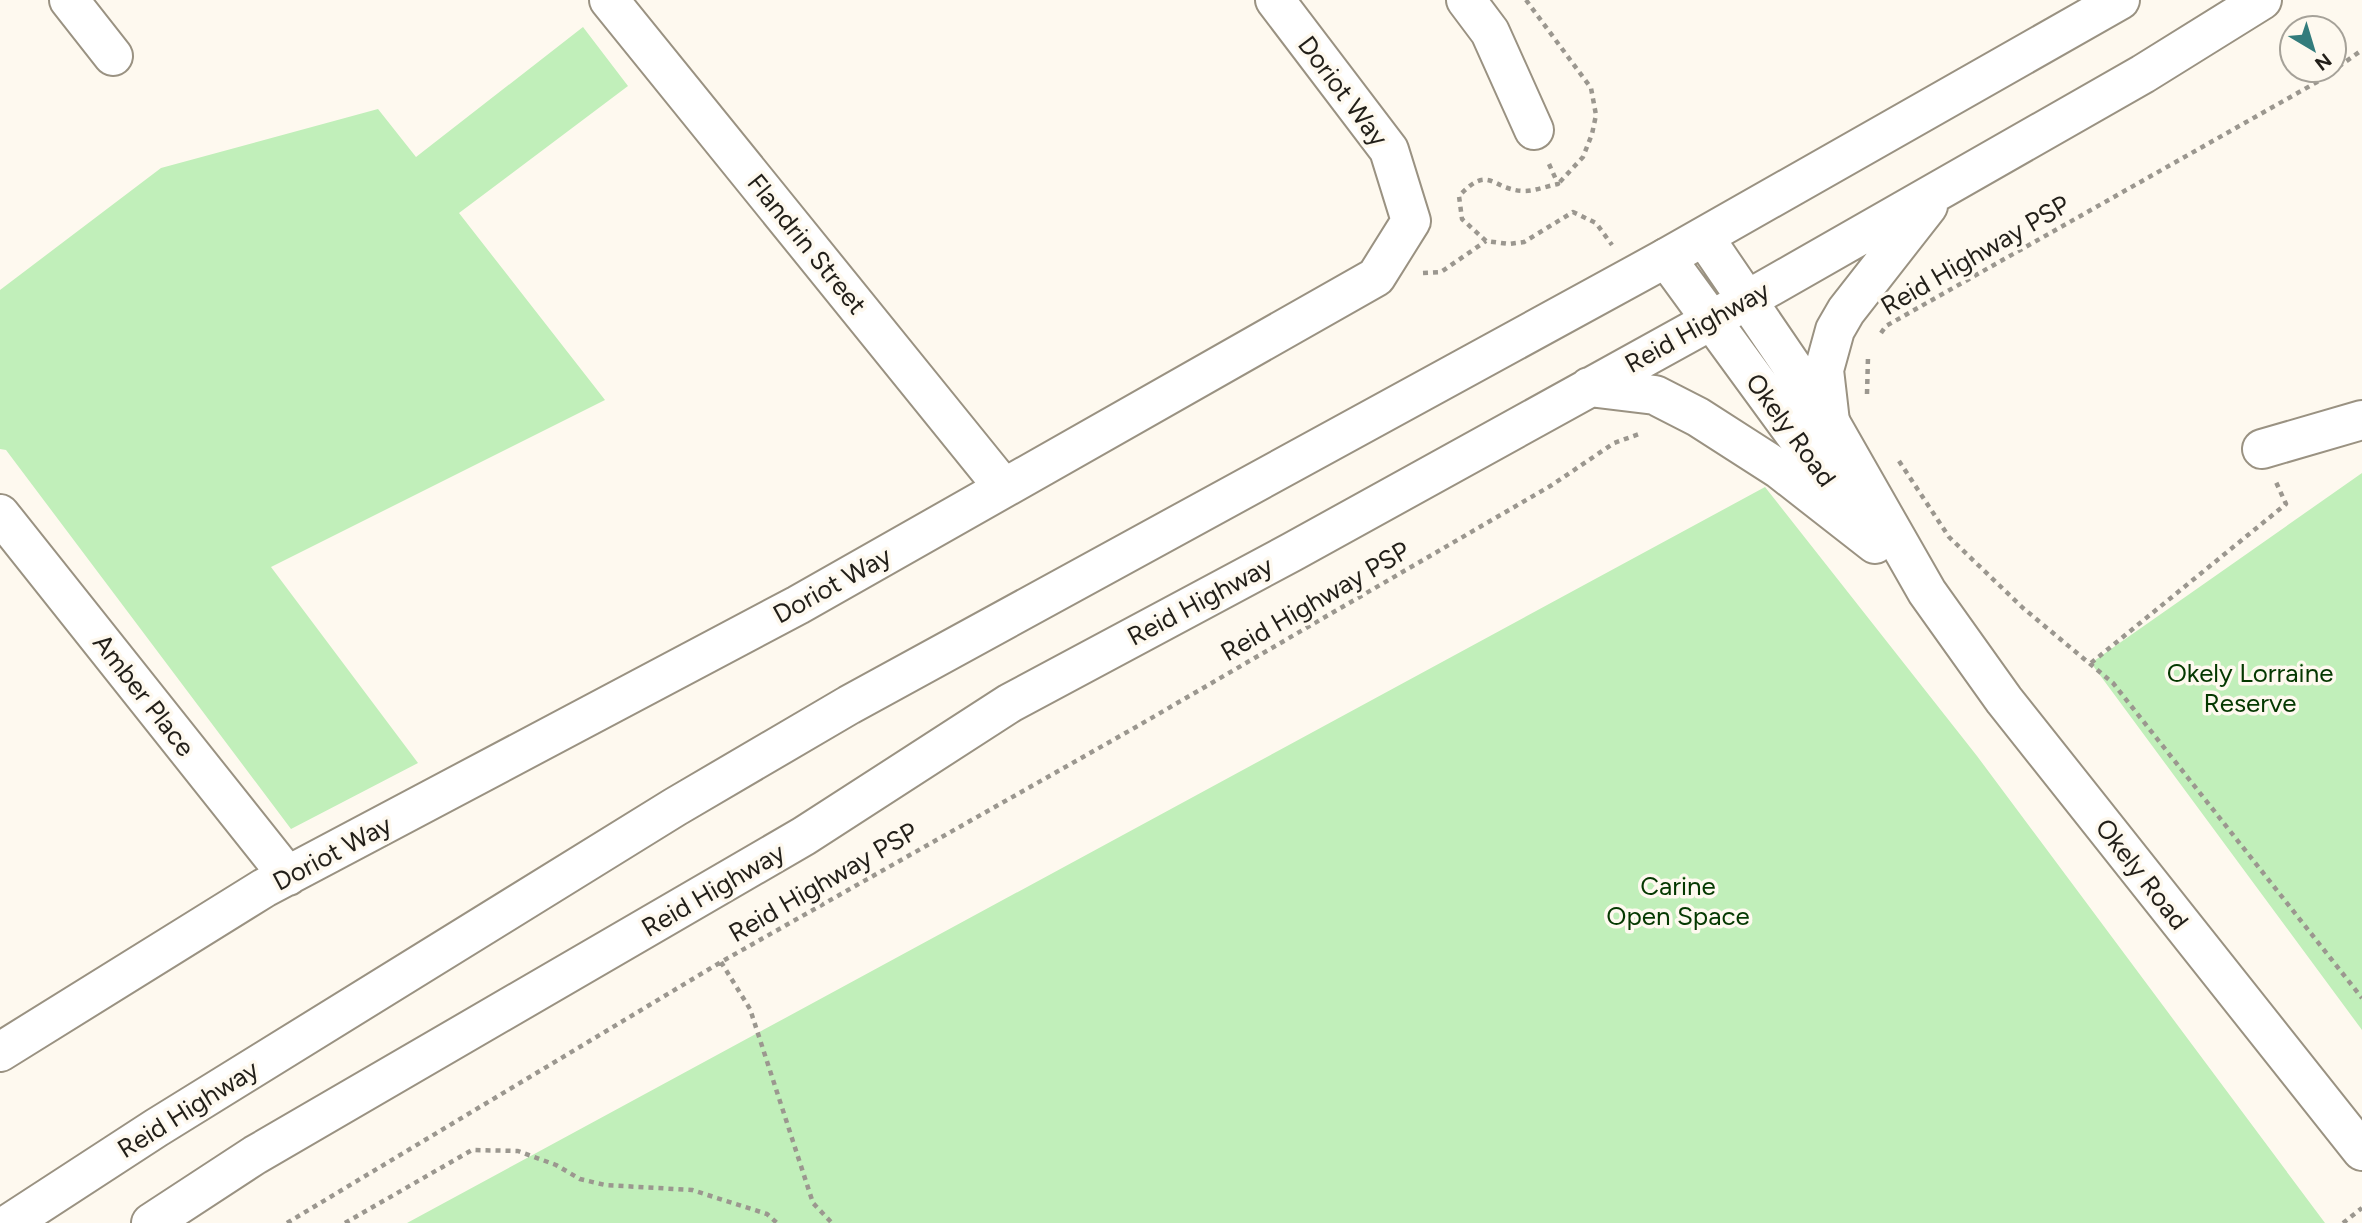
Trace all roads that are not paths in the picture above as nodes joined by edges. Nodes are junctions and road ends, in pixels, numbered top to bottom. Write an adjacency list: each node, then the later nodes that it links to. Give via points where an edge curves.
1 (69, 0): 7 (main road)
2 (609, 0): 18 (main road, Flandrin Street)
3 (1275, 0): 18 (main road, Doriot Way, via 1389,150 1411,221 1376,277)
4 (1466, 0): 8 (main road, via 1490,32)
5 (2119, 0): 10 (main road, Reid Highway)
6 (2262, 0): 9 (main road, Reid Highway)
7 (113, 56)
8 (1534, 130)
9 (1940, 190): 12 (main road, Reid Highway); 16 (main road, via 1835,330 1824,370)
10 (1704, 237): 11 (main road, Reid Highway); 12 (main road, Okely Road)
11 (1666, 258): 13 (main road, Okely Road); 25 (main road, Reid Highway, via 838,712 675,807)
12 (1748, 299): 13 (main road, Reid Highway); 16 (main road, Okely Road)
13 (1712, 320): 14 (main road, Reid Highway); 20 (main road, Okely Road)
14 (1589, 387): 20 (main road, via 1655,395 1698,417 1779,469); 26 (main road, Reid Highway, via 1010,703 804,836 255,1155)
15 (2362, 420): 17 (main road)
16 (1830, 422): 21 (main road, Okely Road)
17 (2262, 449)
18 (1004, 488): 22 (main road, Doriot Way, via 799,605)
19 (0, 514): 22 (main road, Amber Place)
20 (1875, 544): 21 (main road, Okely Road)
21 (1927, 592): 24 (main road, Okely Road, via 2004,700)
22 (288, 876): 23 (main road, Doriot Way)
23 (0, 1052)
24 (2362, 1151)
25 (10, 1223)
26 (151, 1223)

